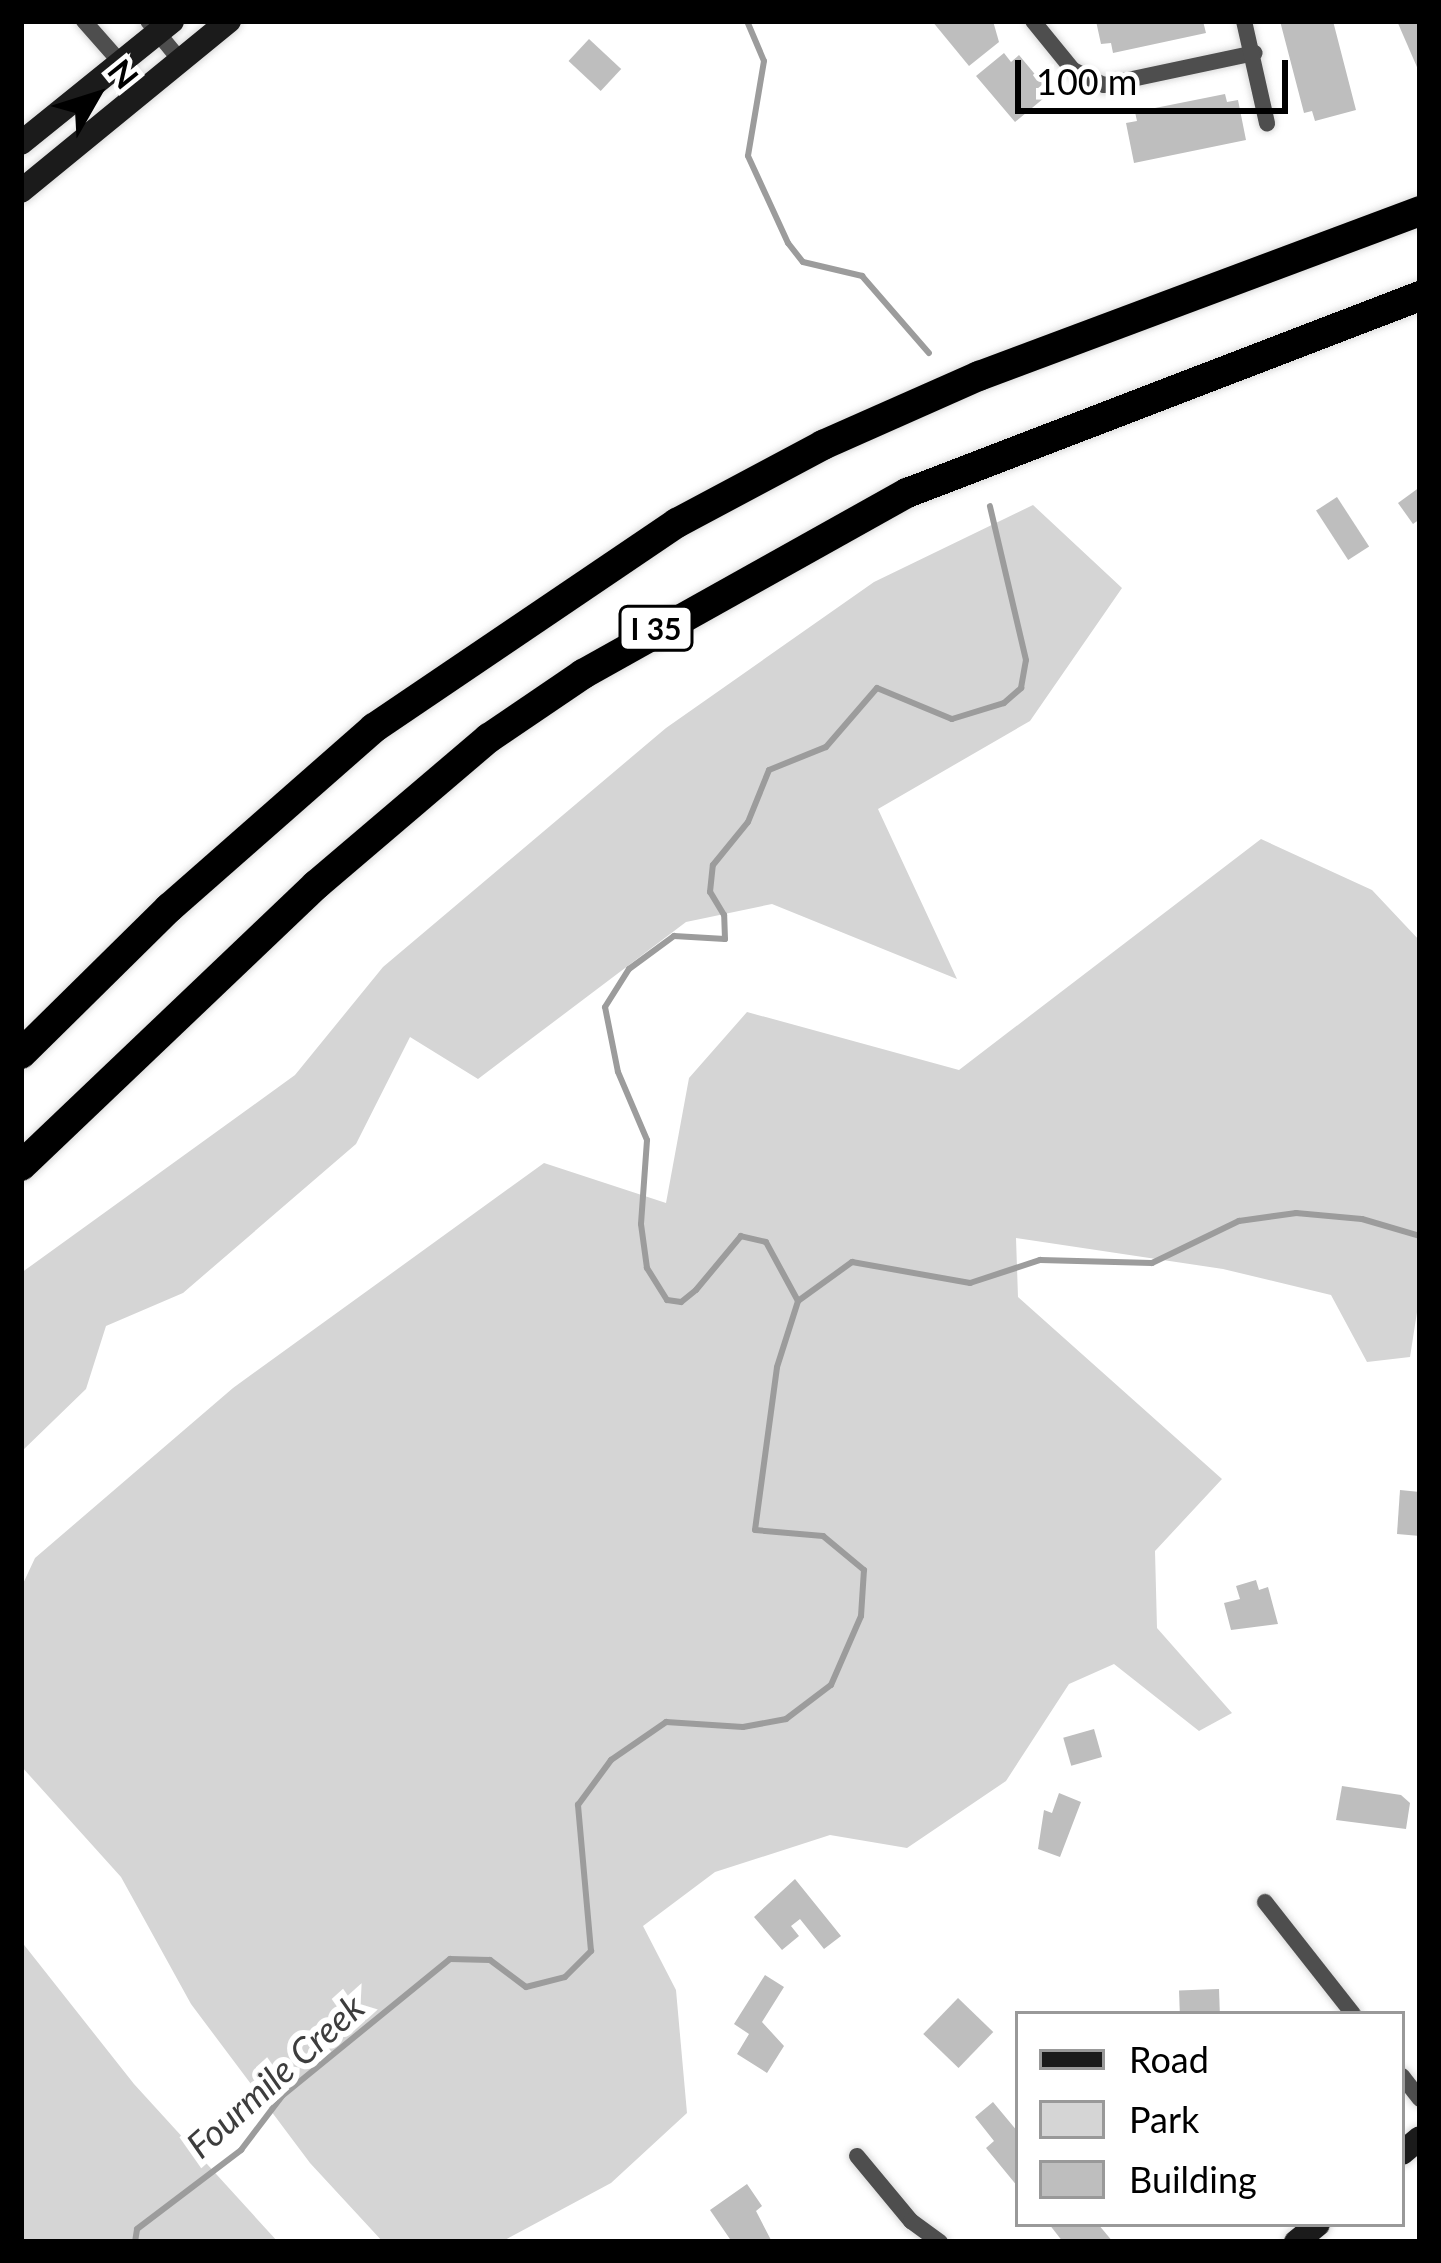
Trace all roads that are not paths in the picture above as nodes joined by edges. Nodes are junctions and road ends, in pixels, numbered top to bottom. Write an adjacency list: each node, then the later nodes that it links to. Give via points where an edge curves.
1 (84, 21): 8 (street)
2 (229, 21): 7 (main road)
3 (1033, 21): 6 (street, via 1073,70 1104,85)
4 (1244, 21): 6 (street)
5 (159, 25): 7 (street); 8 (main road)
6 (1255, 53): 10 (street)
7 (180, 60): 9 (main road)
8 (122, 61): 9 (street); 11 (main road)
9 (144, 89): 12 (main road)
10 (1267, 123)
11 (21, 143)
12 (21, 191)
13 (1420, 211): 15 (highway, I 35, via 979,376 823,445 676,523 374,728 186,893)
14 (1420, 296): 16 (highway, I 35, via 907,493 583,674 489,738 316,885)
15 (21, 1054)
16 (21, 1166)
17 (1265, 1902): 18 (street)
18 (1351, 2011)
19 (857, 2156): 20 (street, via 911,2222)
20 (940, 2242)

